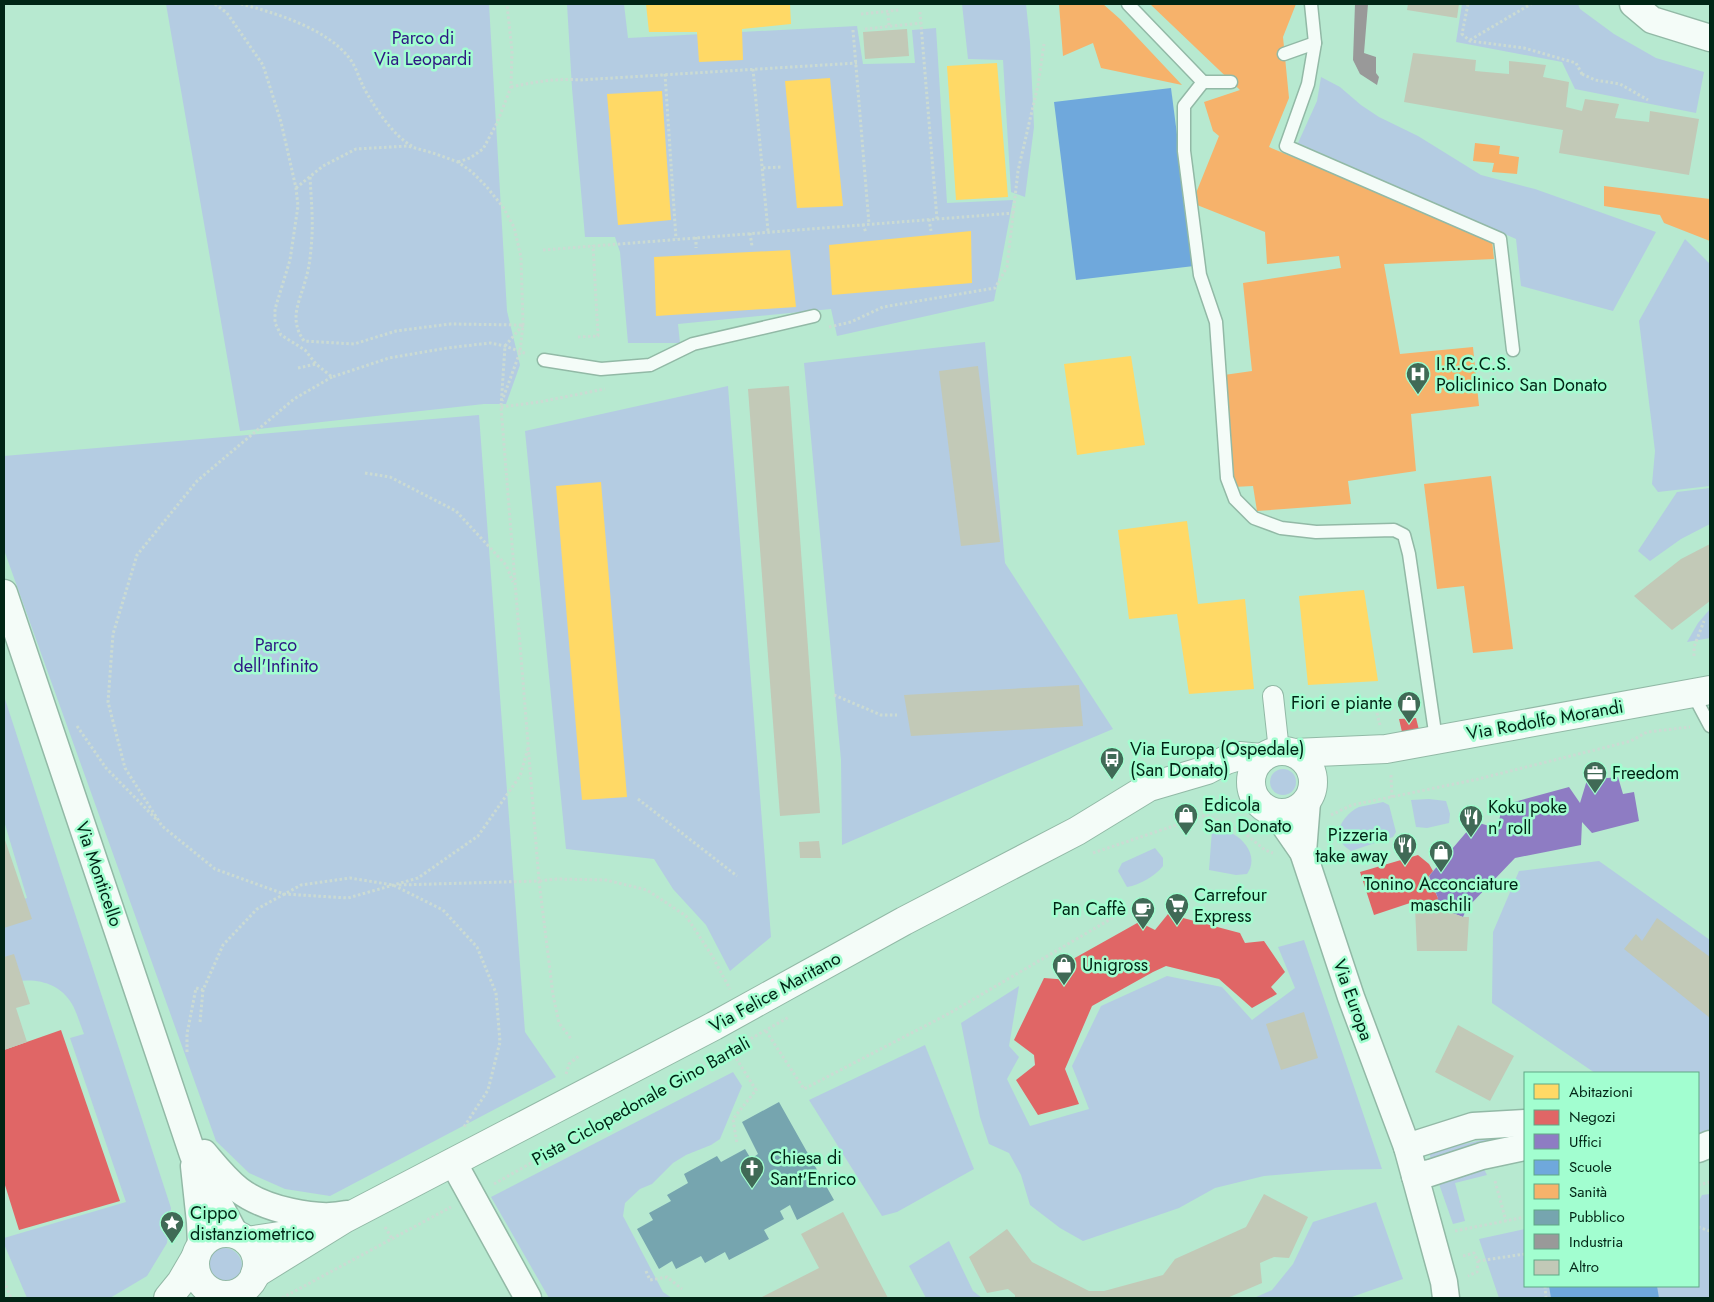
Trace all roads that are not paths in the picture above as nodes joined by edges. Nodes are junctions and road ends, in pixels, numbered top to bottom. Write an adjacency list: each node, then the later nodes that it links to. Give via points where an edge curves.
1 (1128, 4): 7 (lane)
2 (1311, 4): 5 (lane)
3 (1633, 4): 4 (street, via 1652,20)
4 (1710, 38)
5 (1315, 42): 6 (lane); 10 (lane, via 1308,84 1286,146 1500,239)
6 (1284, 54)
7 (1203, 82): 8 (lane); 16 (lane, via 1184,106 1184,151 1200,275 1216,322 1227,478 1235,499 1254,518 1282,528 1316,532 1394,530 1404,535)
8 (1231, 82)
9 (814, 316): 11 (lane, via 693,344 650,366 601,369)
10 (1513, 350)
11 (544, 360)
12 (4, 593): 24 (street, Via Monticello)
13 (1702, 692): 15 (lane); 16 (street, Via Rodolfo Morandi)
14 (1273, 696): 18 (street)
15 (1705, 726)
16 (1436, 740): 17 (street, Via Rodolfo Morandi)
17 (1379, 750): 18 (street, Via Rodolfo Morandi); 21 (street, Via Rodolfo Morandi, via 1322,774)
18 (1278, 754): 19 (street, Via Felice Maritano, via 1239,756); 20 (street, via 1256,766 1251,785); 21 (street, via 1303,759 1311,768)
19 (1207, 770): 20 (street, via 1235,779); 29 (street, Via Felice Maritano, via 1149,787 1077,831)
20 (1254, 795): 22 (street, via 1259,803)
21 (1316, 800): 22 (street, via 1288,813); 23 (street, Via Europa)
22 (1276, 813): 23 (street, Via Europa)
23 (1291, 854): 26 (street, Via Europa, via 1351,996)
24 (167, 1078): 28 (street, Via Monticello); 31 (street, via 202,1151 240,1191 283,1210)
25 (1524, 1123): 26 (street, via 1473,1126)
26 (1407, 1147): 30 (street, Via Europa)
27 (1524, 1147): 30 (street)
28 (193, 1155): 32 (street, Via Monticello); 33 (street, Via Monticello, via 200,1222)
29 (453, 1162): 31 (street, Via Felice Maritano); 37 (street)
30 (1415, 1176): 38 (street, Via Europa)
31 (353, 1215): 32 (street, Via Felice Maritano, via 286,1235); 34 (street, Via Felice Maritano)
32 (241, 1237): 33 (street, via 223,1232 210,1236); 34 (street, via 254,1251 257,1262)
33 (198, 1252): 35 (street, via 196,1274); 36 (street)
34 (255, 1274): 35 (street, via 241,1291)
35 (217, 1296)
36 (168, 1298)
37 (528, 1298)
38 (1446, 1298)

